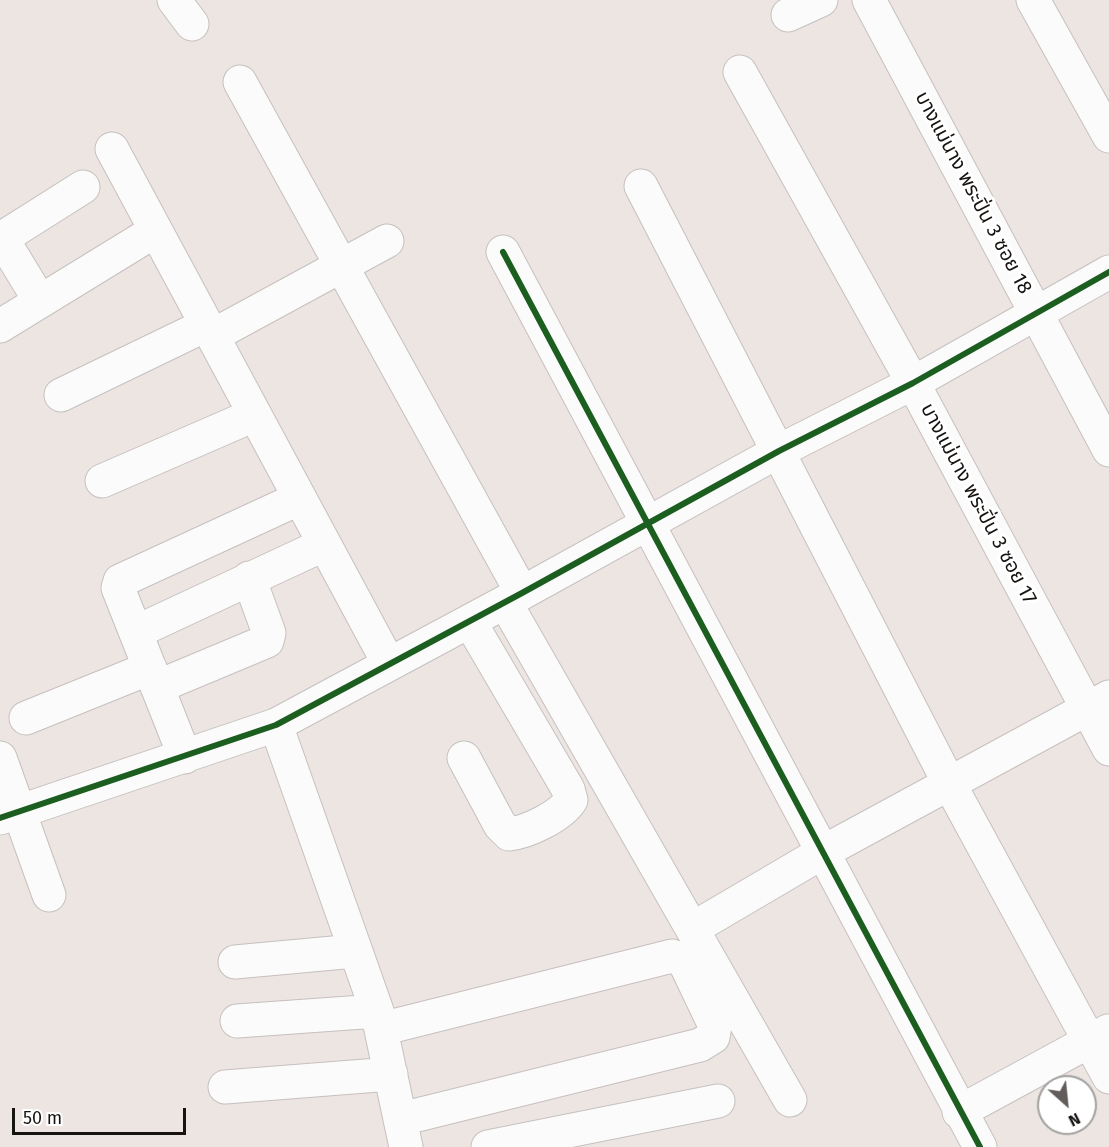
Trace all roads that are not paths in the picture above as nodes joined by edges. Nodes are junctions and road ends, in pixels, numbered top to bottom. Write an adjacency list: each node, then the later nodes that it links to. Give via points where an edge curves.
1 (821, 0): 4 (street)
2 (869, 0): 17 (street, บางแม่นาง พระปิ่น 3 ซอย 18)
3 (1033, 0): 7 (street)
4 (788, 15)
5 (740, 72): 20 (street, บางแม่นาง พระปิ่น 3 ซอย 17)
6 (240, 82): 14 (street)
7 (1109, 136)
8 (112, 148): 11 (street)
9 (641, 186): 24 (street)
10 (83, 187): 16 (street, via 7,235 6,245)
11 (155, 231): 16 (street); 19 (street)
12 (387, 241): 14 (street)
13 (503, 252): 27 (street)
14 (343, 265): 19 (street); 30 (street)
15 (1109, 272): 17 (street)
16 (40, 301): 18 (street)
17 (1037, 312): 20 (street); 23 (street, บางแม่นาง พระปิ่น 3 ซอย 18)
18 (0, 326)
19 (209, 330): 21 (street); 22 (street)
20 (913, 383): 24 (street); 35 (street, บางแม่นาง พระปิ่น 3 ซอย 17)
21 (61, 395)
22 (254, 415): 25 (street); 26 (street)
23 (1109, 450)
24 (779, 451): 27 (street); 42 (street)
25 (102, 481)
26 (298, 499): 28 (street); 32 (street, via 120,581 118,588)
27 (648, 525): 30 (street); 44 (street)
28 (323, 545): 29 (street); 33 (street)
29 (249, 579): 32 (street); 34 (street, via 269,633 267,641)
30 (514, 598): 31 (street); 46 (street)
31 (470, 622): 33 (street); 41 (street, via 572,800 567,808 520,833 509,834 500,825)
32 (135, 632): 34 (street)
33 (389, 664): 37 (street)
34 (154, 678): 36 (street); 39 (street)
35 (1098, 703): 38 (street, บางแม่นาง พระปิ่น 3 ซอย 17); 42 (street)
36 (26, 718)
37 (276, 724): 39 (street); 47 (street)
38 (1109, 749)
39 (185, 757): 43 (street)
40 (0, 758): 43 (street)
41 (464, 758)
42 (949, 783): 44 (street); 51 (street)
43 (10, 815): 45 (street)
44 (824, 852): 46 (street); 57 (street)
45 (50, 895)
46 (692, 929): 55 (street)
47 (355, 951): 48 (street); 49 (street)
48 (235, 962)
49 (379, 1020): 50 (street); 52 (street); 58 (street, via 672,957 684,961 715,1026 713,1037 700,1045)
50 (237, 1021)
51 (1099, 1035): 53 (street); 57 (street)
52 (391, 1074): 54 (street); 58 (street)
53 (1109, 1077)
54 (225, 1087)
55 (790, 1100)
56 (718, 1101): 59 (street)
57 (959, 1112): 60 (street)
58 (403, 1133)
59 (489, 1147)
60 (980, 1147)

